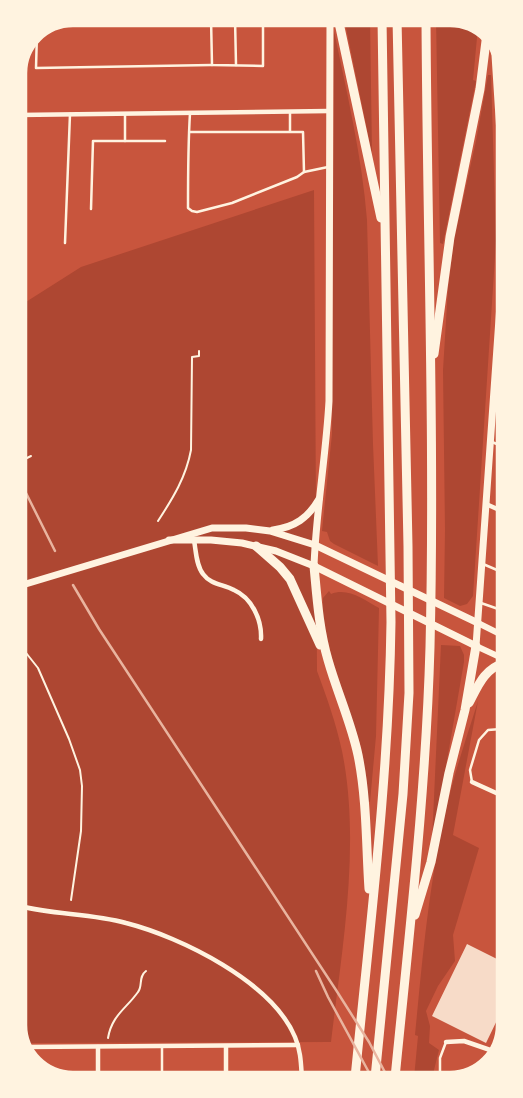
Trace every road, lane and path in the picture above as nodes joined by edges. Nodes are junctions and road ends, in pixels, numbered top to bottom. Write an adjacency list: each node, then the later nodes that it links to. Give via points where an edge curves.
1 (211, 26): 11 (lane)
2 (235, 26): 12 (lane)
3 (263, 26): 12 (lane, via 263,66)
4 (330, 26): 13 (main road)
5 (340, 26): 26 (highway)
6 (382, 26): 26 (highway)
7 (396, 26): 81 (highway, via 409,693)
8 (426, 26): 30 (highway)
9 (486, 43): 30 (highway, via 480,89 450,237)
10 (37, 44): 11 (lane, via 36,68)
11 (212, 65): 12 (lane)
12 (236, 65)
13 (329, 111): 14 (street); 23 (main road)
14 (290, 112): 15 (street); 19 (lane)
15 (190, 113): 17 (street); 20 (lane)
16 (70, 114): 17 (street); 18 (street); 27 (lane)
17 (125, 114): 21 (lane)
18 (26, 115)
19 (290, 131): 20 (lane); 24 (lane, via 304,133)
20 (189, 132): 24 (lane, via 188,208 192,211 232,203)
21 (125, 141): 22 (lane); 25 (lane, via 93,141)
22 (165, 141)
23 (328, 168): 24 (lane); 36 (main road, via 329,401)
24 (304, 172)
25 (91, 209)
26 (384, 234): 65 (highway, via 390,662 384,785)
27 (65, 243)
28 (199, 351): 39 (path, via 199,356 192,357 189,464 173,500)
29 (497, 361): 31 (main road)
30 (430, 377): 66 (highway, via 432,546 428,702)
31 (495, 381): 32 (main road)
32 (491, 441): 33 (lane); 37 (main road)
33 (497, 444)
34 (31, 456): 35 (path)
35 (26, 458)
36 (320, 496): 40 (main road, via 312,511 299,522 287,528); 43 (main road)
37 (486, 504): 38 (street); 45 (main road)
38 (497, 509)
39 (158, 521)
40 (270, 530): 41 (main road, via 212,528); 43 (main road)
41 (169, 540): 42 (main road); 48 (main road)
42 (194, 540): 44 (main road); 53 (street, via 198,565 204,575 212,582 235,590 253,606 260,624)
43 (315, 545): 46 (main road); 51 (main road)
44 (256, 546): 46 (main road); 57 (highway, via 290,579)
45 (483, 564): 47 (lane); 49 (main road)
46 (314, 566): 54 (main road); 57 (highway, via 318,618)
47 (497, 570)
48 (26, 584)
49 (480, 603): 50 (lane); 51 (main road)
50 (497, 609)
51 (478, 623): 52 (main road); 54 (main road)
52 (497, 632)
53 (261, 639)
54 (476, 646): 56 (main road); 59 (highway)
55 (26, 653): 63 (path, via 38,668 80,770 81,830)
56 (497, 656)
57 (328, 660): 65 (highway, via 359,763)
58 (497, 666): 59 (highway, via 483,678)
59 (465, 710): 66 (highway, via 431,862)
60 (497, 729): 61 (lane, via 488,730 479,740 470,770)
61 (472, 782): 62 (street)
62 (497, 793)
63 (71, 900)
64 (26, 907): 70 (street, via 126,923 195,950 224,965 254,987 275,1007)
65 (371, 917): 80 (highway)
66 (409, 932): 82 (highway)
67 (146, 970): 68 (path, via 142,974 140,991 119,1013)
68 (108, 1038)
69 (446, 1042): 75 (street, via 464,1041); 83 (lane, via 440,1058)
70 (298, 1045): 74 (street); 79 (street)
71 (32, 1047): 72 (street)
72 (98, 1047): 73 (street); 76 (street)
73 (162, 1047): 74 (street); 77 (lane)
74 (226, 1047): 78 (street)
75 (490, 1050)
76 (98, 1072)
77 (162, 1072)
78 (226, 1072)
79 (301, 1072)
80 (357, 1072)
81 (377, 1072)
82 (396, 1072)
83 (440, 1072)

